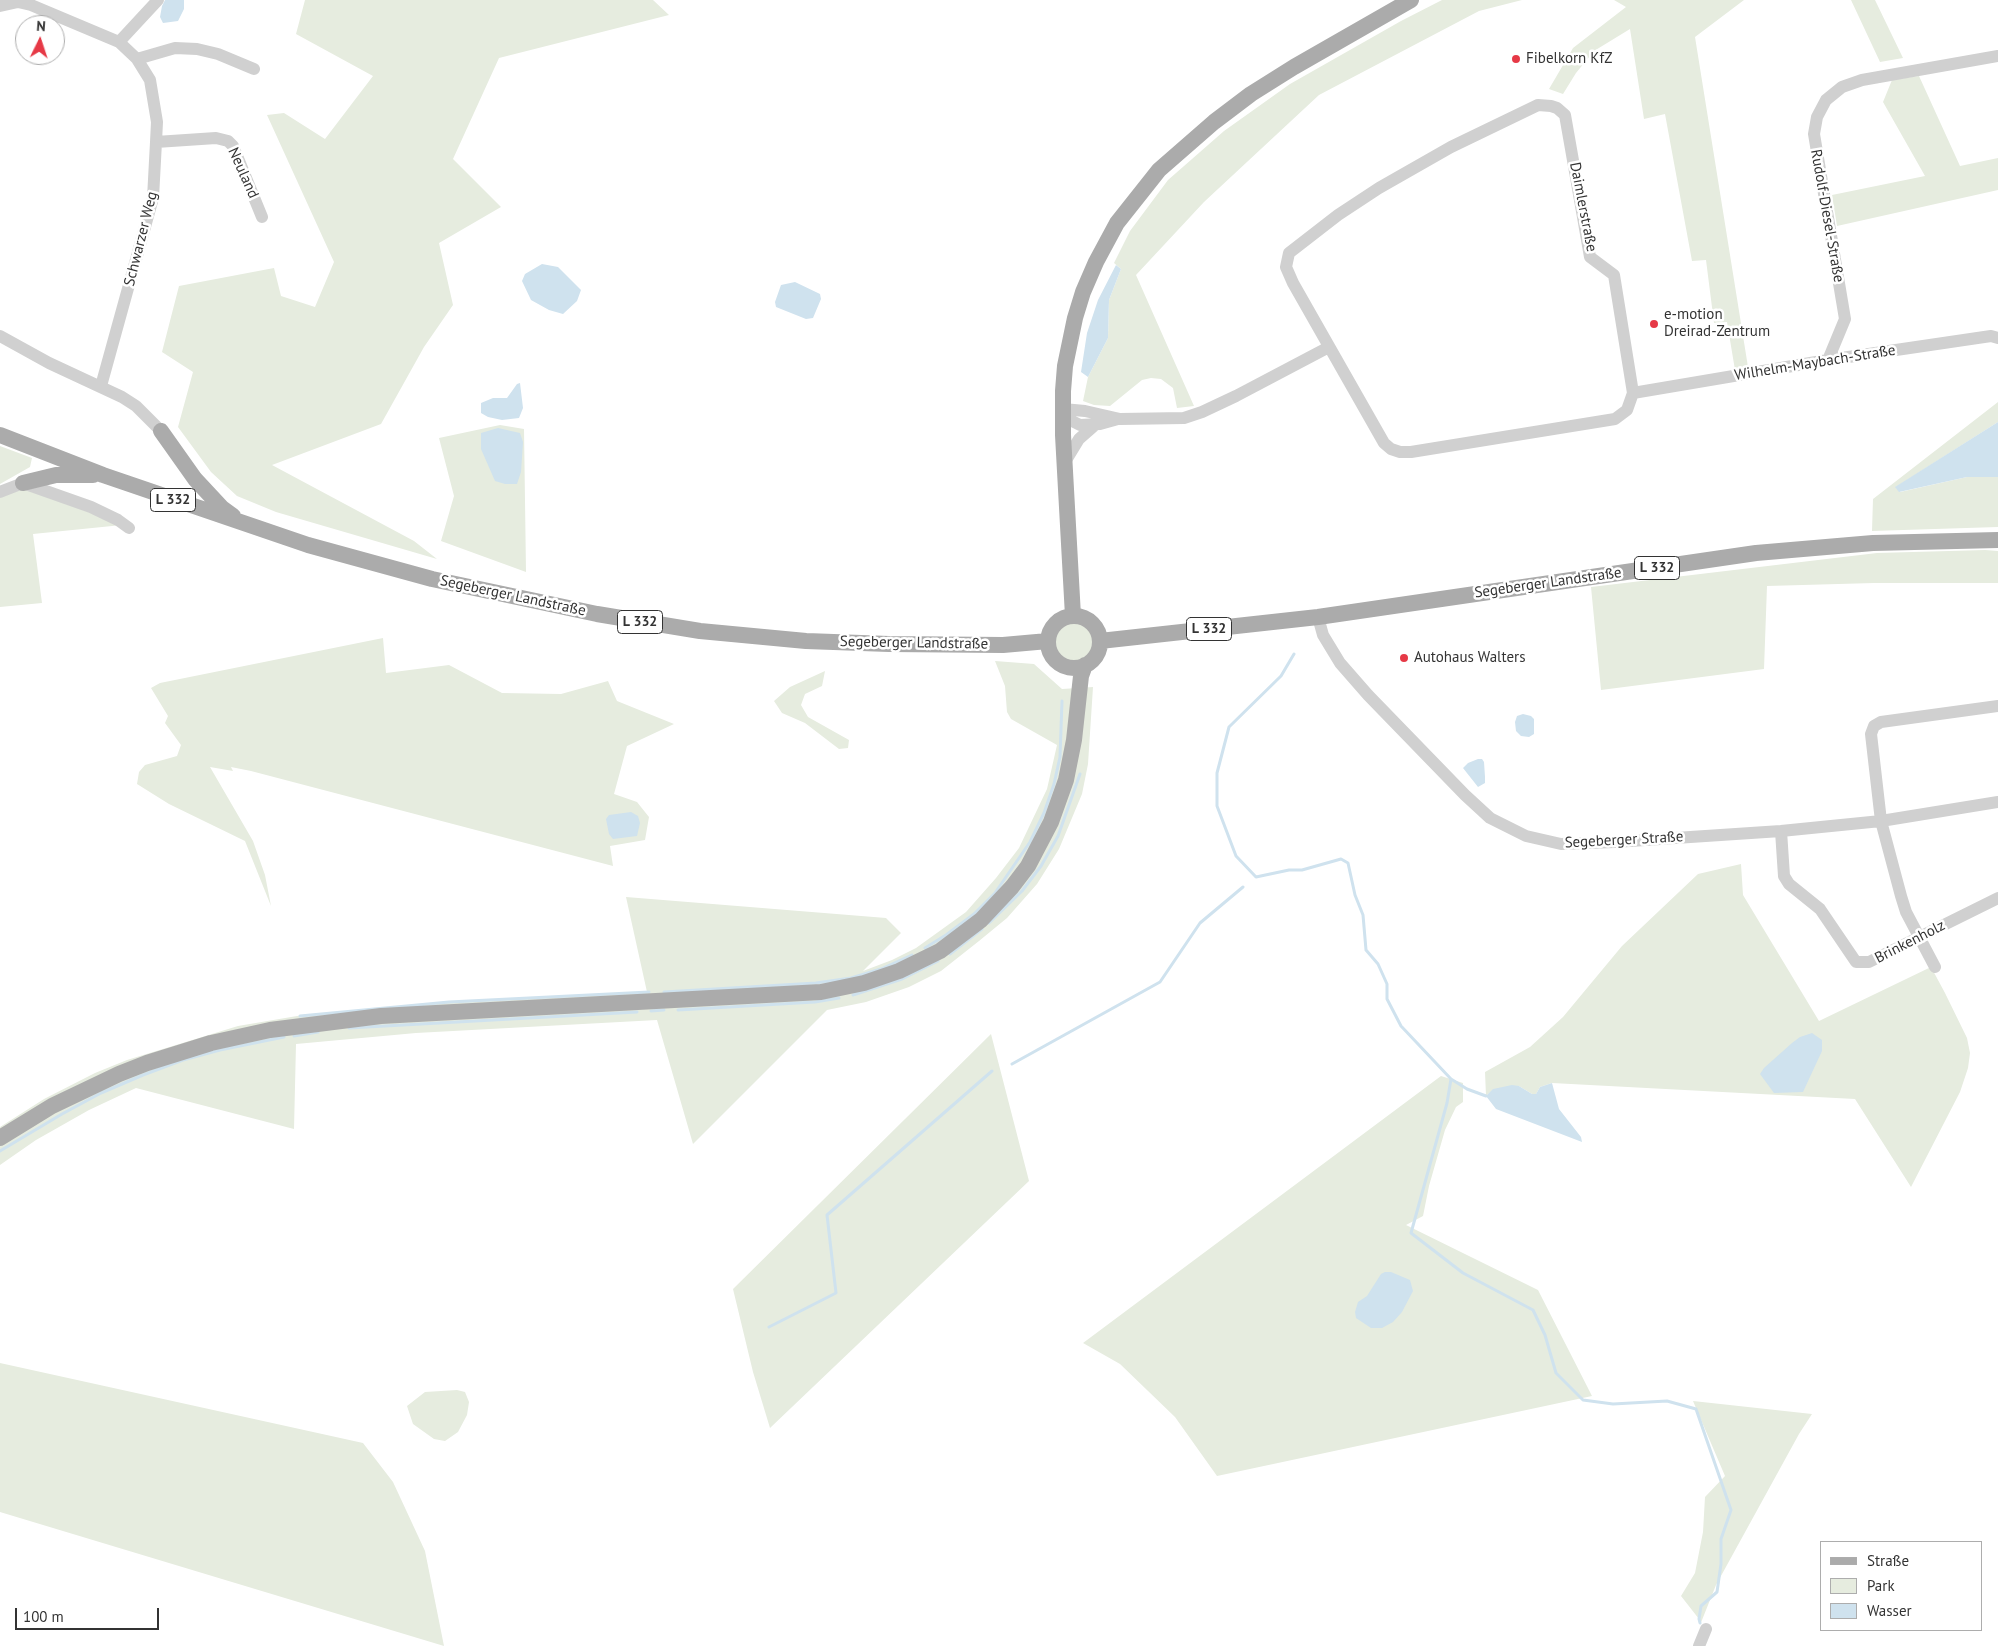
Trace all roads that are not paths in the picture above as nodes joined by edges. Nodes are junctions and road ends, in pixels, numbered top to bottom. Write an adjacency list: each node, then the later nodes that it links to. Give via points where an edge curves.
1 (158, 0): 5 (street)
2 (1411, 0): 17 (main road, via 1251,94 1159,170 1117,223 1083,292 1068,351)
3 (18, 1): 4 (street); 5 (street, Schwarzer Weg)
4 (0, 6)
5 (119, 42): 7 (street, Schwarzer Weg)
6 (1998, 56): 14 (street, Rudolf-Diesel-Straße, via 1862,80 1842,88 1826,100 1817,117 1814,144 1845,319)
7 (137, 59): 8 (street, via 175,48 197,49); 9 (street, Schwarzer Weg, via 150,80 157,122)
8 (254, 69)
9 (156, 142): 10 (street, Neuland, via 216,138 228,141 233,146); 15 (street, Schwarzer Weg, via 153,198)
10 (262, 217)
11 (0, 336): 15 (street)
12 (1998, 338): 14 (street, Wilhelm-Maybach-Straße, via 1991,336)
13 (1329, 347): 16 (street, Daimlerstraße, via 1384,443 1400,452 1615,419 1627,410); 16 (street, Daimlerstraße, via 1286,267 1289,253 1379,188 1451,147 1538,105 1551,106 1565,116 1590,257 1614,275); 18 (street, via 1202,412 1184,418)
14 (1828, 360): 16 (street, Wilhelm-Maybach-Straße)
15 (101, 386): 20 (street, via 136,406)
16 (1633, 392)
17 (1062, 409): 18 (street); 19 (street, via 1077,424); 22 (main road)
18 (1120, 418): 19 (street)
19 (1095, 425): 22 (street, via 1080,438)
20 (161, 431): 26 (main road, via 195,479 222,508)
21 (0, 435): 23 (main road, Segeberger Landstraße / L 332)
22 (1065, 462): 29 (main road)
23 (104, 475): 24 (main road, via 56,475); 26 (main road, Segeberger Landstraße / L 332)
24 (23, 483): 25 (street); 27 (street, via 90,506)
25 (0, 492)
26 (243, 524): 31 (main road, Segeberger Landstraße / L 332, via 308,545 494,593 684,629 806,641 889,644 1003,645)
27 (129, 528)
28 (1998, 540): 30 (main road, Segeberger Landstraße / L 332, via 1873,543 1756,553)
29 (1073, 616): 31 (main road, via 1056,623); 32 (main road, via 1090,622)
30 (1318, 618): 32 (main road, Segeberger Landstraße / L 332); 39 (street, Segeberger Straße, via 1323,634 1340,663 1368,695 1465,795 1490,818 1512,830 1561,844)
31 (1048, 641): 34 (main road, via 1052,656)
32 (1100, 641): 33 (main road, via 1096,655)
33 (1085, 665): 34 (main road); 36 (main road)
34 (1063, 666): 36 (main road, via 1069,679)
35 (1998, 706): 38 (street, via 1881,722 1874,726 1871,734)
36 (1075, 718): 43 (main road, via 1071,758 1061,795 1028,866 981,920 940,951 900,971 821,992 381,1016 270,1030 211,1043 146,1063 52,1106)
37 (1998, 802): 38 (street, Segeberger Straße)
38 (1881, 821): 39 (street, Segeberger Straße); 41 (street, via 1906,912)
39 (1781, 831): 41 (street, Brinkenholz, via 1784,876 1789,884 1820,909 1856,962 1870,962)
40 (1998, 898): 41 (street, Brinkenholz)
41 (1919, 938): 42 (street)
42 (1935, 968)
43 (0, 1138)
44 (1706, 1629): 45 (street)
45 (1699, 1646)

